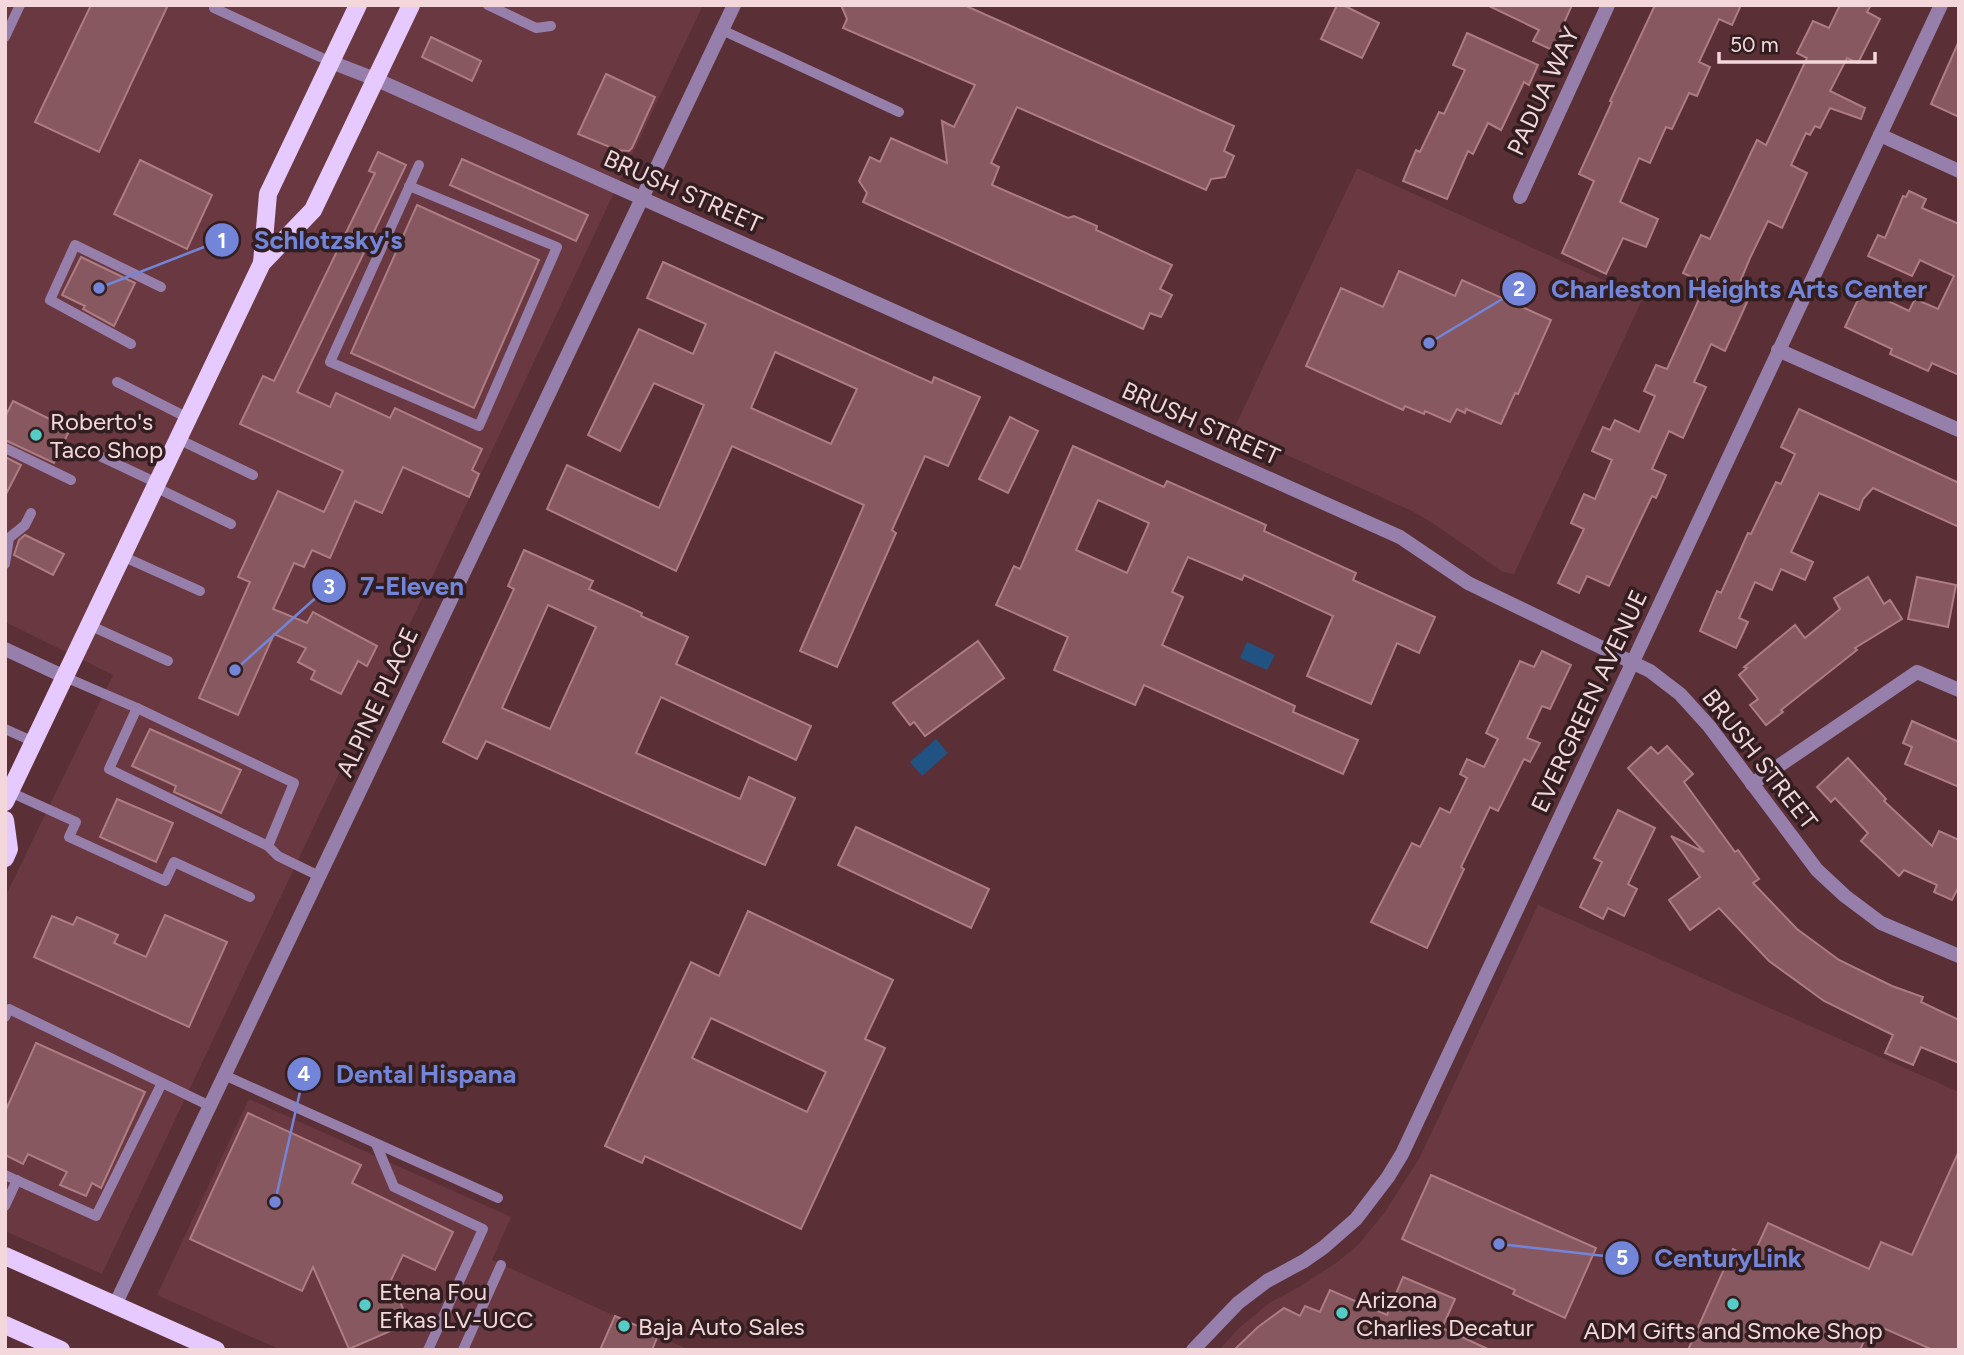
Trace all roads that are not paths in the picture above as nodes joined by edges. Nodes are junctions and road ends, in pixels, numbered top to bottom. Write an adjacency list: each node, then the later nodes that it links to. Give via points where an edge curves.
1 (20, 5): 11 (lane)
2 (358, 5): 12 (main road)
3 (411, 5): 13 (main road)
4 (488, 5): 9 (lane, via 536,28)
5 (734, 5): 10 (street, ALPINE PLACE)
6 (1608, 5): 19 (street, PADUA WAY)
7 (1941, 5): 15 (street, EVERGREEN AVENUE)
8 (214, 8): 12 (lane)
9 (551, 26)
10 (722, 30): 14 (lane); 20 (street, ALPINE PLACE)
11 (5, 37)
12 (331, 62): 13 (street, BRUSH STREET); 21 (main road, via 268,194)
13 (376, 79): 20 (street, BRUSH STREET); 21 (main road, via 313,210)
14 (899, 112)
15 (1880, 135): 17 (street); 24 (street, EVERGREEN AVENUE)
16 (419, 164): 18 (lane)
17 (1959, 171)
18 (409, 186): 18 (lane, via 330,362 479,426 557,247)
19 (1520, 197)
20 (643, 198): 42 (street, BRUSH STREET, via 1400,537 1468,583); 53 (street, ALPINE PLACE)
21 (262, 263): 26 (main road)
22 (161, 287): 23 (lane, via 75,245 50,300)
23 (131, 344)
24 (1778, 350): 27 (street); 42 (street, EVERGREEN AVENUE)
25 (117, 382): 26 (lane)
26 (188, 418): 28 (main road)
27 (1959, 430)
28 (178, 439): 31 (lane); 33 (main road)
29 (5, 448): 32 (lane)
30 (85, 449): 33 (lane)
31 (253, 475)
32 (71, 481)
33 (156, 485): 35 (lane); 36 (main road)
34 (31, 513): 37 (lane, via 9,538)
35 (231, 524)
36 (122, 556): 38 (lane); 39 (main road)
37 (5, 564)
38 (200, 591)
39 (89, 625): 41 (lane); 43 (main road)
40 (5, 649): 43 (street)
41 (168, 661)
42 (1633, 661): 48 (street, BRUSH STREET, via 1680,694); 74 (street, EVERGREEN AVENUE, via 1388,1177 1341,1232 1238,1304)
43 (65, 677): 45 (lane); 47 (main road)
44 (1959, 691): 48 (street, via 1917,672)
45 (137, 708): 51 (lane, via 294,783); 51 (lane, via 109,769)
46 (5, 729): 47 (lane)
47 (34, 742): 49 (main road)
48 (1752, 783): 55 (street, BRUSH STREET, via 1817,870 1845,896 1881,923)
49 (8, 797): 54 (lane, via 76,822 69,837 165,881 174,862)
50 (5, 820): 52 (main road, via 9,849)
51 (268, 846): 53 (lane, via 278,856)
52 (5, 858)
53 (320, 876): 57 (street, ALPINE PLACE)
54 (250, 897)
55 (1959, 956)
56 (7, 1011): 58 (lane)
57 (224, 1075): 59 (street, ALPINE PLACE); 60 (lane)
58 (162, 1083): 59 (lane); 62 (lane, via 96,1216)
59 (210, 1106): 67 (street, ALPINE PLACE)
60 (376, 1144): 63 (lane); 72 (lane, via 394,1187 483,1229)
61 (5, 1175): 62 (lane)
62 (17, 1180): 64 (lane)
63 (498, 1198)
64 (5, 1206)
65 (5, 1256): 67 (main road)
66 (501, 1265): 73 (lane)
67 (115, 1305): 71 (main road)
68 (5, 1325): 69 (main road)
69 (40, 1346): 70 (main road)
70 (61, 1350)
71 (216, 1350)
72 (428, 1350)
73 (463, 1350)
74 (1193, 1350)

